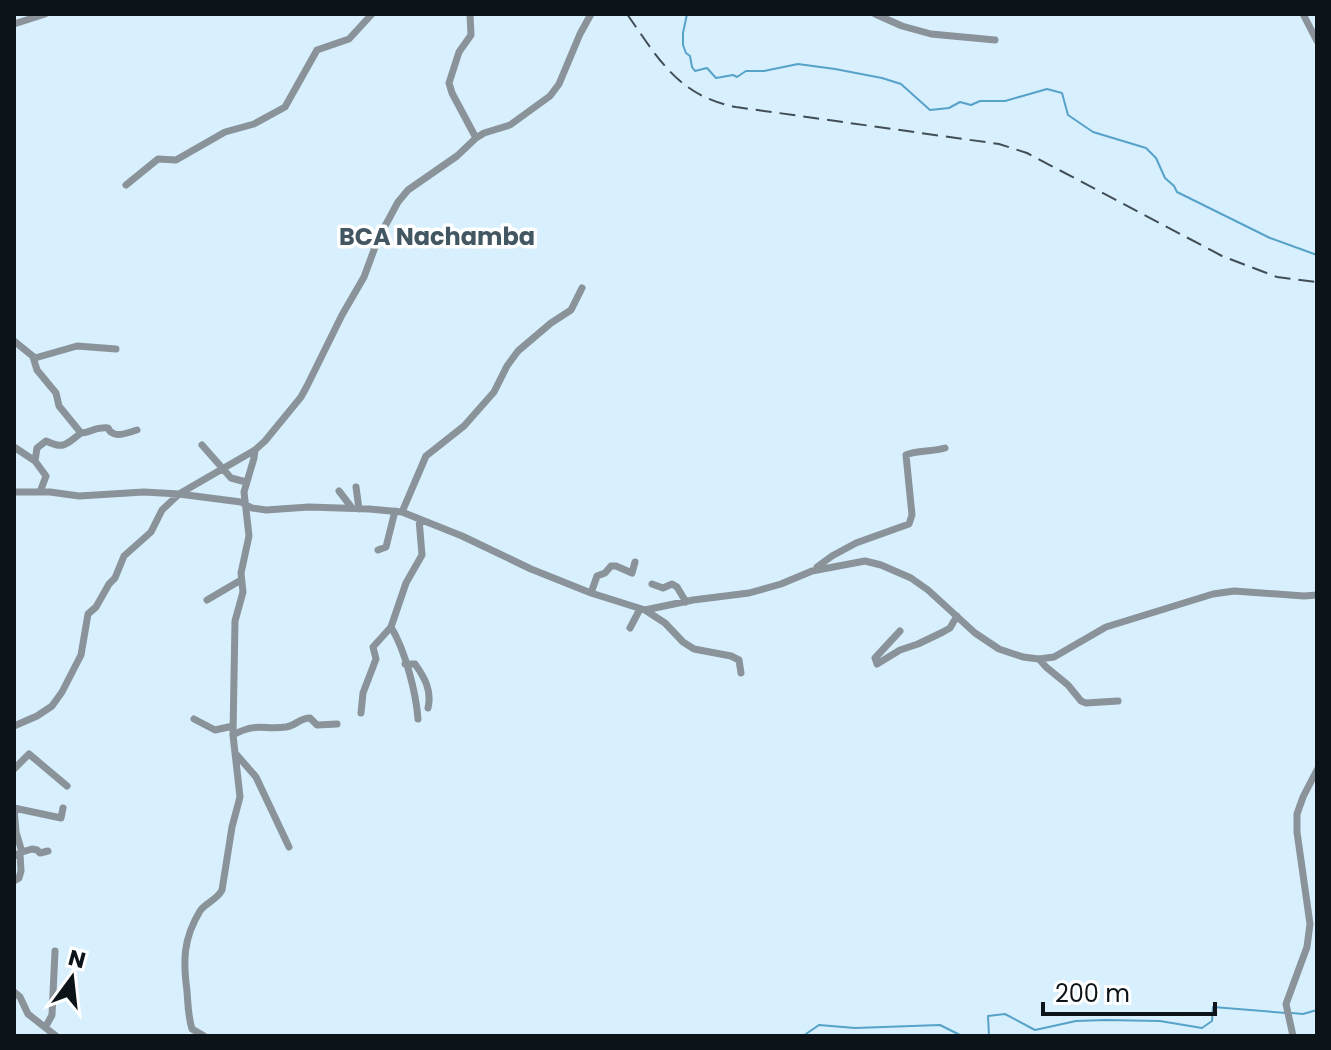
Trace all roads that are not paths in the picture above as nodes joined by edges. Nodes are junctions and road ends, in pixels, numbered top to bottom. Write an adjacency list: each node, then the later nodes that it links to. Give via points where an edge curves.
1 (45, 14): 7 (street)
2 (372, 14): 11 (street, via 349,39 317,50 285,107 176,160 158,159)
3 (470, 14): 10 (street, via 471,35 449,83)
4 (591, 14): 10 (street, via 555,92 510,125)
5 (875, 14): 8 (street, via 931,34)
6 (1303, 14): 9 (street)
7 (14, 24)
8 (995, 40)
9 (1317, 41)
10 (476, 138): 21 (street, via 398,202 301,397)
11 (126, 185)
12 (582, 288): 32 (street, via 571,310 518,351 494,392 461,430 426,456)
13 (14, 341): 15 (street)
14 (116, 349): 15 (street, via 77,346)
15 (33, 357): 17 (street, via 59,406)
16 (137, 430): 17 (street, via 120,435 99,427)
17 (81, 433): 22 (street, via 63,447 46,441 37,448)
18 (202, 445): 23 (street)
19 (14, 447): 22 (street)
20 (945, 448): 36 (street, via 906,455 909,524 856,543)
21 (255, 450): 23 (street); 24 (street)
22 (35, 461): 28 (street, via 46,476)
23 (222, 469): 24 (street); 29 (street)
24 (246, 482): 30 (street)
25 (356, 487): 31 (street)
26 (339, 491): 31 (street)
27 (14, 492): 28 (street)
28 (40, 492): 29 (street)
29 (179, 494): 30 (street); 57 (street, via 162,510 151,532 124,556 88,614 81,655 62,692 52,706)
30 (245, 504): 31 (street, via 266,510); 37 (street, via 249,536)
31 (356, 508): 32 (street)
32 (399, 512): 33 (street); 34 (street, via 386,547)
33 (419, 519): 39 (street); 45 (street, via 422,555)
34 (378, 550)
35 (635, 562): 39 (street, via 632,573 611,566 597,576)
36 (812, 571): 42 (street, via 770,588); 44 (street, via 871,562 911,578)
37 (241, 580): 41 (street); 58 (street)
38 (652, 584): 42 (street, via 672,584)
39 (591, 593): 43 (street)
40 (1317, 595): 48 (street, via 1213,594 1106,627 1054,657)
41 (207, 600)
42 (686, 602): 43 (street)
43 (643, 609): 46 (street); 50 (street, via 694,649 739,660)
44 (957, 616): 47 (street, via 950,628 877,664 875,658); 48 (street, via 999,649)
45 (391, 627): 49 (street); 53 (street, via 373,647 376,659)
46 (630, 628)
47 (900, 631)
48 (1039, 659): 51 (street, via 1081,701)
49 (405, 664): 52 (street, via 415,664 424,676); 55 (street)
50 (741, 673)
51 (1118, 701)
52 (428, 708)
53 (361, 713)
54 (194, 719): 58 (street, via 215,730)
55 (418, 719)
56 (337, 724): 58 (street, via 317,725 304,718 290,727)
57 (14, 726)
58 (233, 730): 59 (street)
59 (235, 753): 65 (street, via 256,777); 72 (street, via 240,797 222,890 201,909 184,951)
60 (14, 769): 62 (street, via 29,754)
61 (1317, 770): 75 (street, via 1297,814 1310,924 1287,1001)
62 (67, 786)
63 (14, 807): 64 (street, via 61,818); 67 (street)
64 (63, 808)
65 (289, 847)
66 (48, 851): 67 (street)
67 (19, 854): 68 (street, via 21,871)
68 (14, 881)
69 (55, 951): 71 (street, via 52,1015)
70 (14, 992): 71 (street, via 28,1014)
71 (46, 1026): 73 (street)
72 (191, 1032): 74 (street)
73 (56, 1036)
74 (204, 1036)
75 (1293, 1036)

